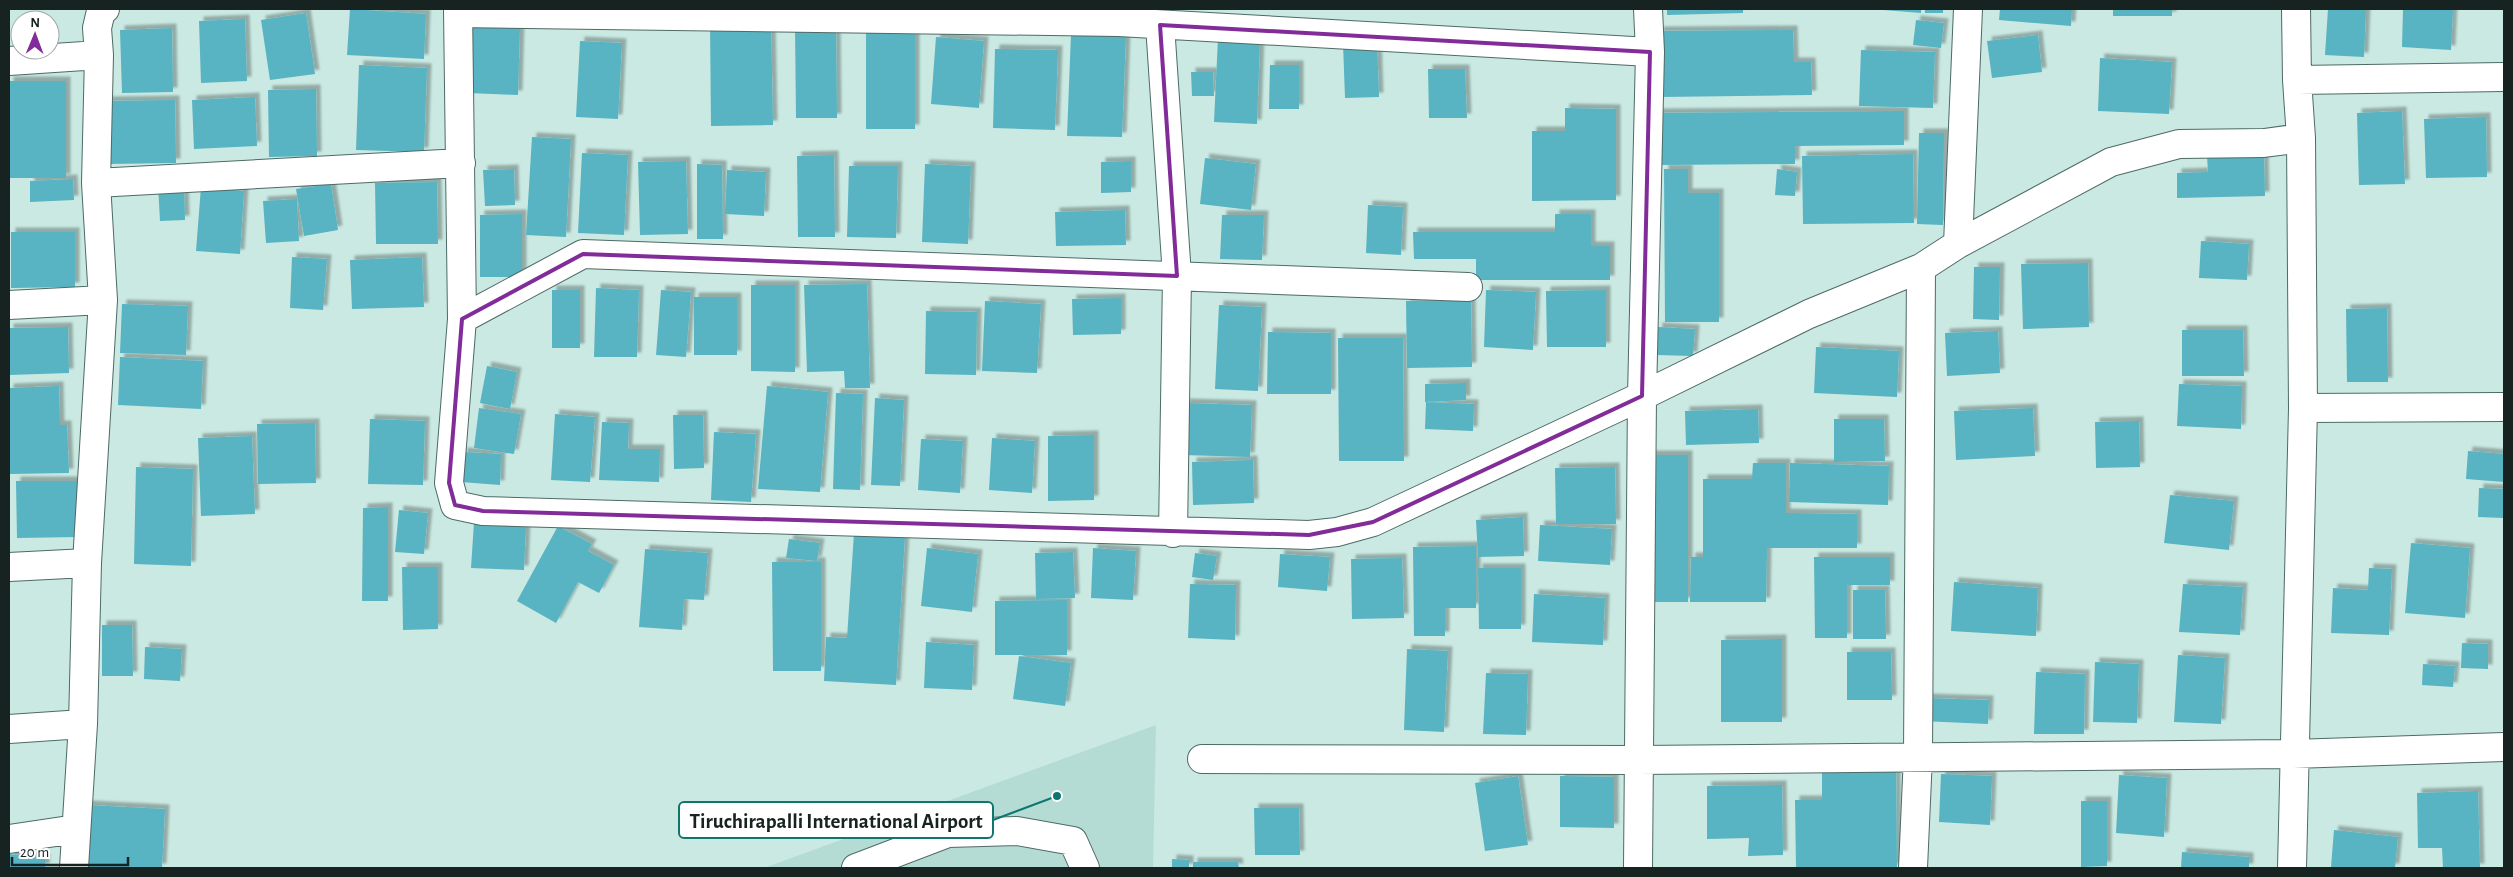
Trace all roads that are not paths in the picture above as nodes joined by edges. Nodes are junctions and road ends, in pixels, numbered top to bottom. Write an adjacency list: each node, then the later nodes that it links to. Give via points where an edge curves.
1 (105, 9): 9 (street, via 97,28)
2 (1648, 9): 8 (street)
3 (1968, 9): 16 (street)
4 (2296, 9): 12 (street)
5 (458, 11): 6 (street); 14 (street)
6 (1119, 15): 7 (street)
7 (1160, 25): 8 (street); 18 (street)
8 (1650, 52): 23 (street)
9 (99, 55): 10 (street); 15 (street)
10 (9, 61)
11 (2504, 77): 12 (street)
12 (2297, 80): 13 (street)
13 (2301, 138): 16 (street, via 2179,144 2111,162); 25 (street)
14 (461, 163): 15 (street); 22 (street)
15 (96, 183): 20 (street)
16 (1958, 244): 17 (street)
17 (1922, 268): 23 (street, via 1809,314); 33 (street)
18 (1177, 276): 19 (street); 22 (street, via 583,254); 26 (street)
19 (1468, 287)
20 (103, 300): 21 (street); 27 (street)
21 (9, 305)
22 (462, 319): 26 (street, via 449,483 455,505 483,511)
23 (1642, 396): 26 (street, via 1373,522 1337,532 1309,535); 35 (street)
24 (2504, 407): 25 (street)
25 (2302, 408): 32 (street)
26 (1173, 533)
27 (87, 563): 28 (street); 29 (street)
28 (9, 567)
29 (83, 724): 30 (street); 36 (street)
30 (9, 729)
31 (2504, 747): 32 (street)
32 (2293, 754): 33 (street); 43 (street)
33 (1918, 756): 35 (street); 42 (street)
34 (1202, 759): 35 (street)
35 (1638, 760): 41 (street)
36 (76, 829): 37 (street); 38 (street)
37 (9, 840)
38 (74, 868)
39 (856, 868): 40 (street, via 948,833 1017,831 1073,841)
40 (1085, 868)
41 (1638, 868)
42 (1914, 868)
43 (2292, 868)

